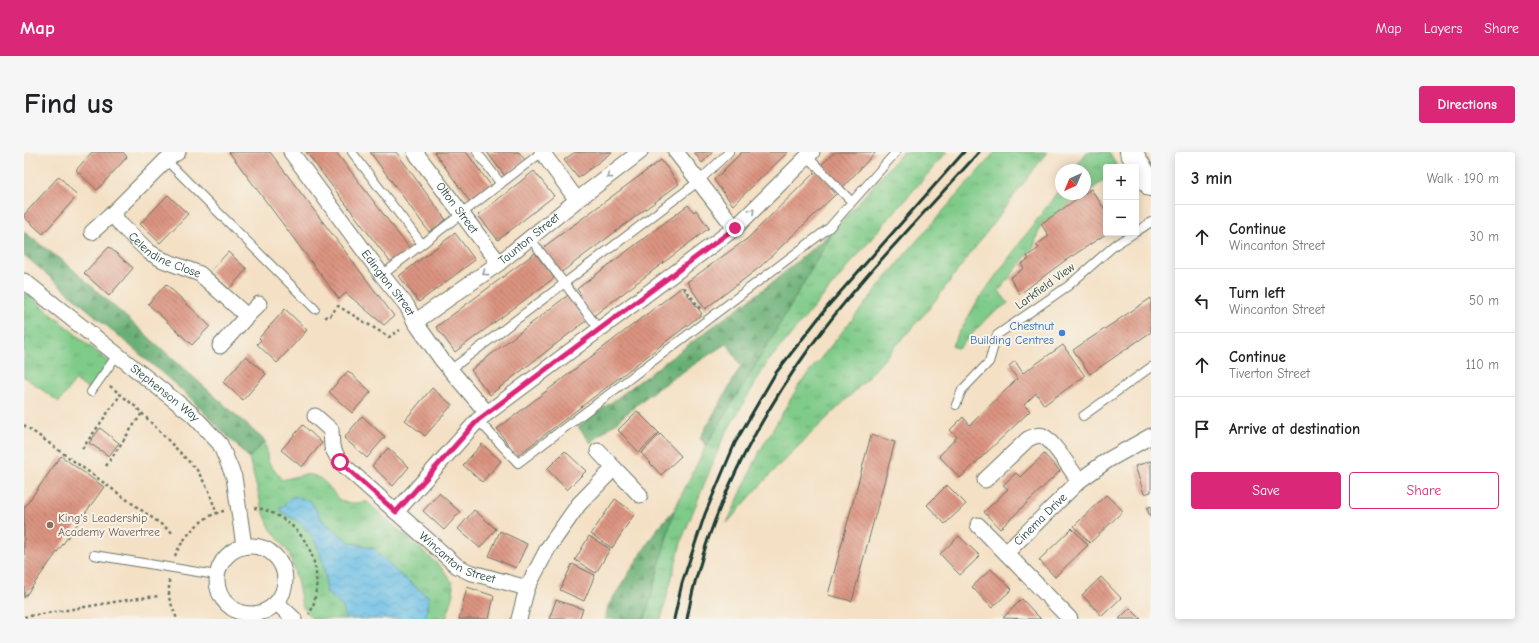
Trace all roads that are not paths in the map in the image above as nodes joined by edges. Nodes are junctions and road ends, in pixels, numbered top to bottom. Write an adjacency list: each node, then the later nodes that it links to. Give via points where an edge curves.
1 (291, 152): 28 (street, Edington Street)
2 (352, 152): 26 (lane)
3 (415, 152): 19 (street, Olton Street)
4 (477, 152): 14 (lane)
5 (640, 152): 16 (street, Taunton Street, one-way to 16)
6 (676, 152): 13 (street)
7 (729, 152): 13 (lane)
8 (896, 152): 17 (lane)
9 (1132, 152): 15 (main road)
10 (544, 153): 14 (lane); 16 (street)
11 (810, 154): 17 (lane); 21 (street, one-way to 11)
12 (167, 155): 18 (street); 32 (lane)
13 (699, 182): 21 (street); 30 (lane)
14 (501, 184): 19 (lane)
15 (1151, 185)
16 (577, 200): 25 (street, Taunton Street)
17 (852, 202): 44 (lane, via 829,228 518,463)
18 (112, 214): 23 (street); 33 (street, Celendine Close, via 149,252 200,274)
19 (462, 214): 26 (lane); 27 (street, Olton Street)
20 (1151, 222): 22 (lane, Larkfield View)
21 (735, 228): 35 (street)
22 (1139, 230)
23 (92, 232)
24 (1129, 236): 41 (lane, Larkfield View, via 1068,286 997,335 989,362 962,390)
25 (530, 238): 27 (street, Taunton Street); 30 (lane)
26 (422, 244): 28 (lane)
27 (499, 263): 34 (street, Taunton Street, one-way to 34)
28 (382, 275): 34 (street, Edington Street, via 407,306)
29 (24, 280): 37 (street, Stephenson Way)
30 (564, 284): 35 (lane); 39 (lane)
31 (259, 304): 33 (street)
32 (315, 309)
33 (247, 316): 36 (street)
34 (415, 322): 39 (street, Edington Street)
35 (599, 329): 44 (street)
36 (220, 346)
37 (117, 355): 40 (lane); 53 (street, Stephenson Way, via 192,414 220,444 234,477)
38 (1151, 367): 43 (lane)
39 (450, 370): 44 (street, Edington Street)
40 (91, 392)
41 (956, 405)
42 (315, 416): 51 (street, Wincanton Street, via 330,430 332,447 340,462)
43 (1083, 416)
44 (483, 417): 51 (street)
45 (1151, 436): 49 (street, Cinema Drive, via 1108,460)
46 (598, 451): 47 (street)
47 (614, 468): 50 (street); 57 (street, via 579,504 548,548)
48 (985, 480): 49 (street, via 1028,439 1042,435 1050,440)
49 (1079, 481): 54 (street, Cinema Drive)
50 (640, 495)
51 (396, 512): 57 (street, Wincanton Street, via 456,566)
52 (978, 525): 54 (street)
53 (244, 546): 56 (street, via 227,555); 58 (street, via 268,550 278,558 284,570 286,583)
54 (1006, 553): 62 (street, Cinema Drive)
55 (94, 555): 56 (lane)
56 (216, 575): 59 (street, via 221,598)
57 (527, 588): 61 (street)
58 (277, 603): 59 (street, via 262,613); 60 (street)
59 (231, 615)
60 (294, 619)
61 (519, 619)
62 (1070, 619)

